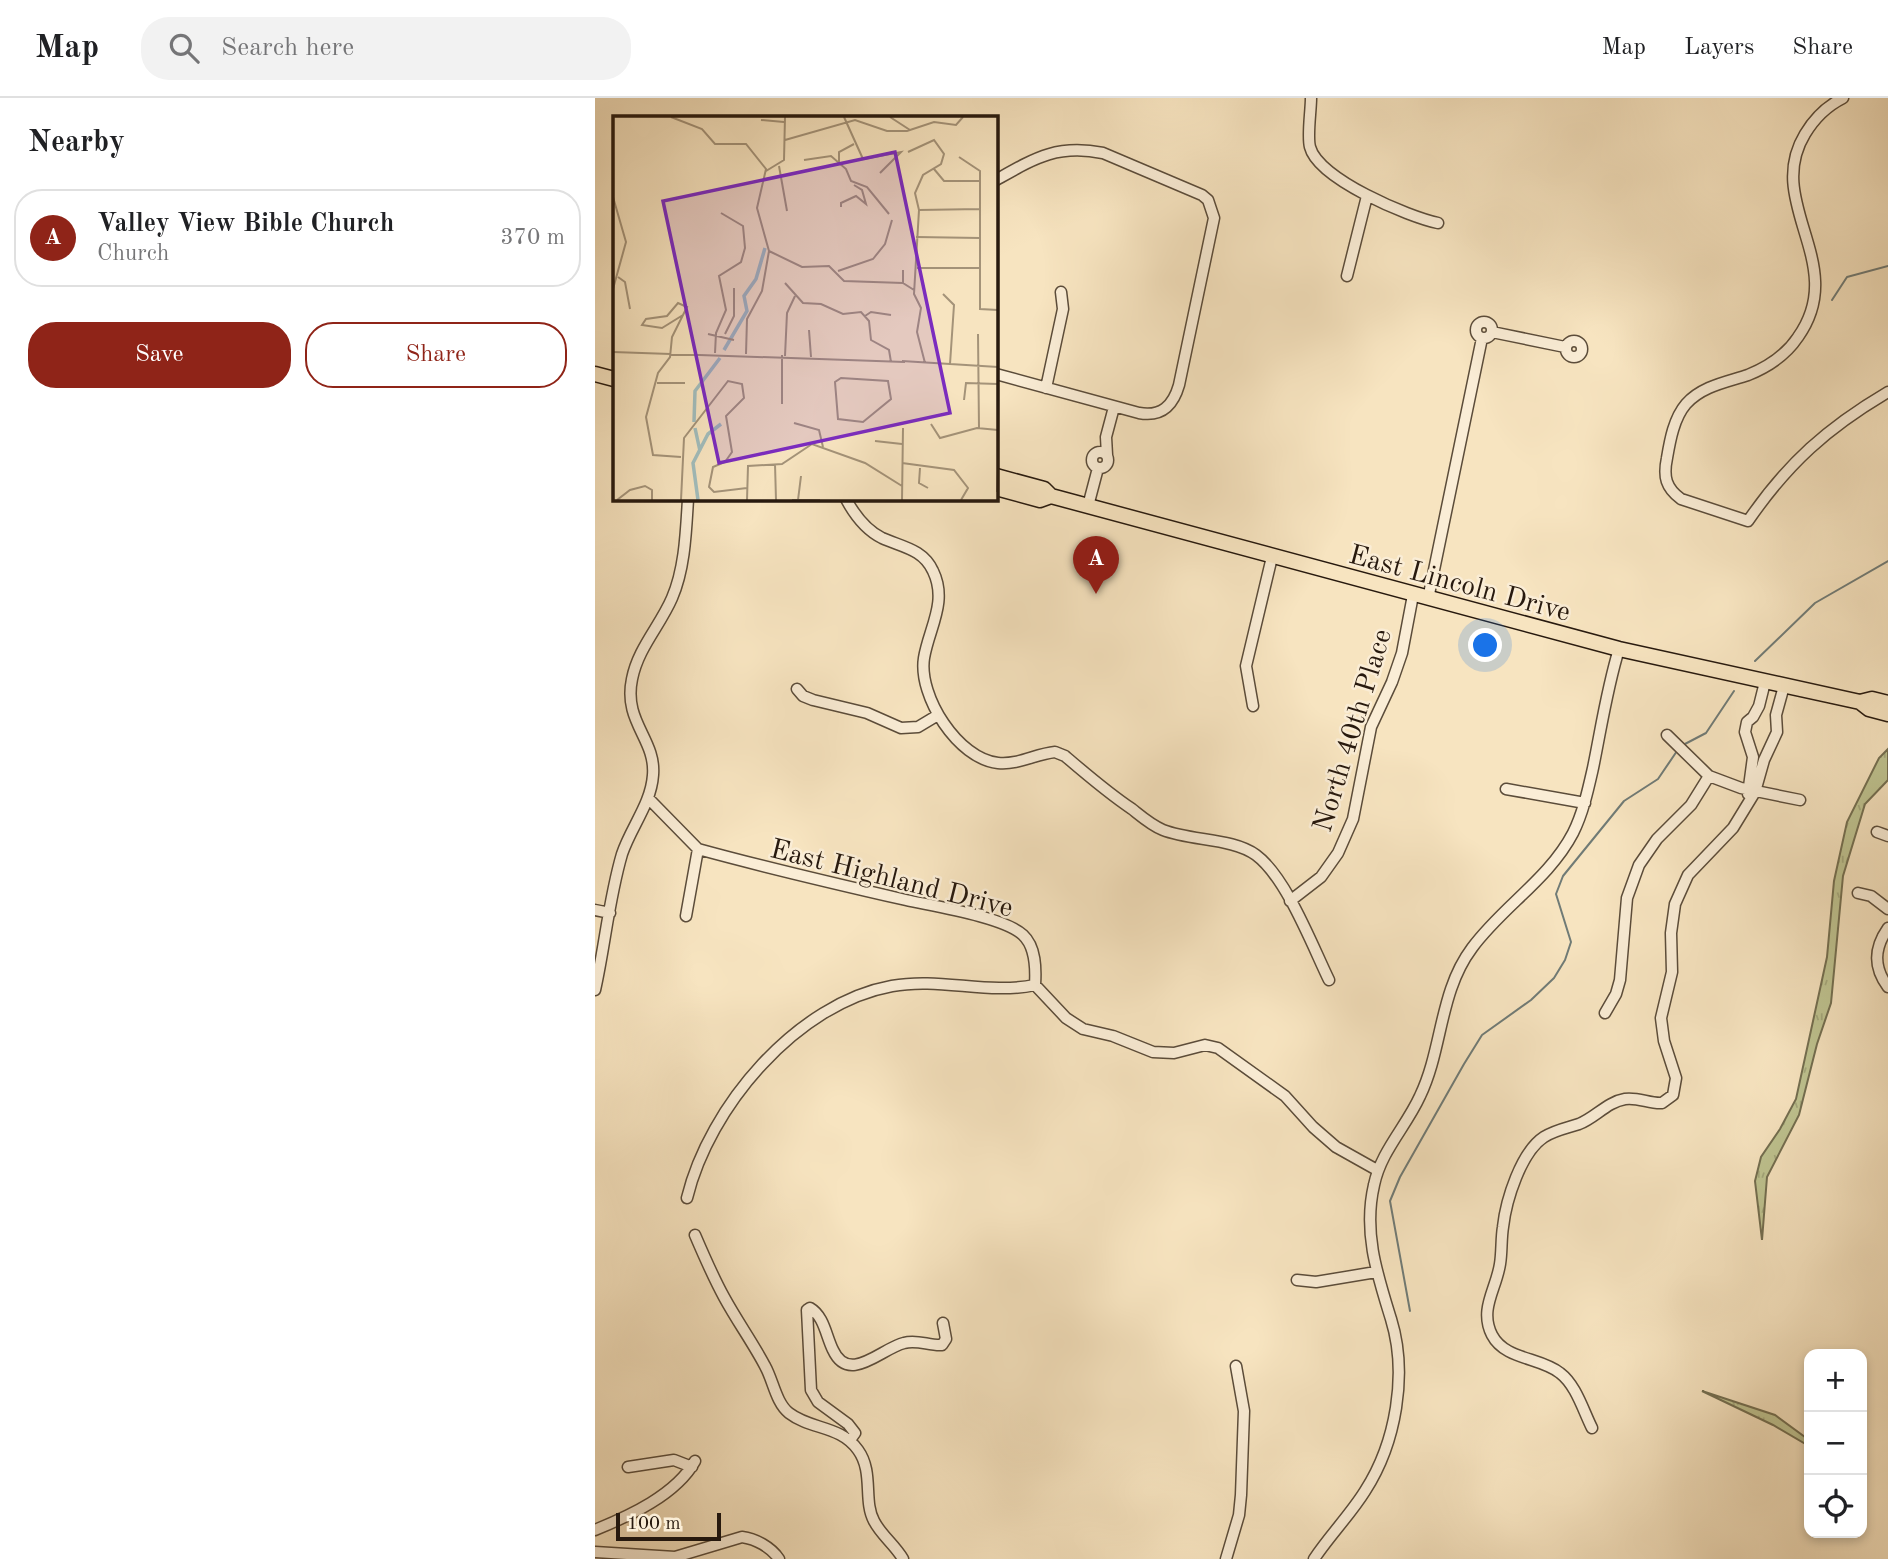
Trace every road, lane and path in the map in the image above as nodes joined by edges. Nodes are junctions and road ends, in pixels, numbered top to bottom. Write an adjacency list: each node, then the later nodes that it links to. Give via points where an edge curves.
1 (1311, 98): 4 (street, via 1310,148 1315,157)
2 (1843, 98): 13 (street, via 1810,125 1793,167 1795,200 1816,269 1809,319 1781,357 1765,368 1710,387 1687,404 1678,416 1668,454 1667,484 1681,499 1748,522 1769,491 1818,440)
3 (997, 179): 14 (street, via 1051,152 1089,150 1194,190 1208,200 1213,224 1176,397 1167,408 1150,415)
4 (1367, 196): 5 (street); 6 (street)
5 (1438, 223)
6 (1347, 276)
7 (1061, 292): 12 (street, via 1063,309)
8 (1565, 347): 23 (street, via 1487,335)
9 (595, 374): 11 (main road)
10 (997, 374): 12 (street)
11 (613, 379)
12 (1046, 388): 14 (street)
13 (1888, 392)
14 (1114, 407): 20 (street, via 1102,453 1107,465 1098,468)
15 (997, 476): 17 (main road, East Lincoln Drive, via 1044,489)
16 (997, 488): 17 (main road, East Lincoln Drive, via 1039,499)
17 (1051, 496): 20 (main road, East Lincoln Drive)
18 (688, 500): 39 (street, via 675,589 631,681 632,713 652,760)
19 (847, 500): 32 (street, via 871,531 922,555 932,567 940,604 923,667 926,690)
20 (1088, 506): 21 (main road, East Lincoln Drive)
21 (1272, 556): 22 (main road, East Lincoln Drive); 30 (street, via 1246,666)
22 (1413, 595): 23 (main road, East Lincoln Drive); 44 (street, North 40th Place, via 1402,653 1371,727 1353,819 1321,877)
23 (1428, 599): 24 (main road, East Lincoln Drive)
24 (1619, 649): 25 (main road, East Lincoln Drive); 41 (street)
25 (1765, 682): 26 (main road, East Lincoln Drive); 33 (street)
26 (1784, 686): 28 (main road, East Lincoln Drive); 34 (street)
27 (797, 689): 32 (street, via 813,700 901,727 918,727)
28 (1860, 702): 29 (main road, East Lincoln Drive); 31 (main road, East Lincoln Drive)
29 (1888, 703)
30 (1253, 706)
31 (1888, 714)
32 (938, 715): 44 (street, via 957,739 981,758 1010,763 1055,752 1159,829 1242,848 1274,875)
33 (1753, 717): 34 (street); 38 (street, via 1745,732 1753,757)
34 (1777, 723): 38 (street)
35 (1670, 739): 36 (street)
36 (1709, 776): 38 (street); 54 (street, via 1691,805 1639,865 1627,898 1620,980)
37 (1506, 789): 41 (street)
38 (1751, 791): 40 (street); 62 (street, via 1733,828 1688,875 1675,904 1672,972 1661,1018 1677,1084 1673,1095 1662,1103 1620,1101 1580,1124 1547,1135 1525,1159 1505,1214 1500,1268 1486,1306 1488,1326 1507,1350 1561,1374)
39 (649, 799): 42 (street); 47 (street, via 622,854)
40 (1800, 800)
41 (1585, 803): 55 (street, via 1561,852 1472,947 1460,967 1427,1079)
42 (698, 849): 48 (street); 51 (street, East Highland Drive, via 1011,927 1031,946)
43 (1858, 892): 45 (street)
44 (1290, 901): 50 (street)
45 (1888, 909)
46 (595, 910): 47 (street)
47 (610, 913): 53 (street)
48 (687, 916)
49 (1888, 928): 52 (street, via 1877,957 1880,976)
50 (1329, 980)
51 (1035, 985): 55 (street, via 1083,1029 1153,1052 1174,1053 1205,1045 1218,1048 1285,1096 1336,1147); 56 (street, via 1013,990 938,983 892,986 830,1007 753,1074 712,1136)
52 (1888, 987)
53 (595, 990)
54 (1605, 1013)
55 (1377, 1170): 58 (street, via 1369,1227)
56 (687, 1198)
57 (695, 1235): 63 (street, via 788,1413)
58 (1376, 1272): 59 (street, via 1316,1282); 70 (street, via 1396,1346 1393,1423 1366,1490)
59 (1297, 1280)
60 (943, 1322): 63 (street, via 946,1339 942,1345 906,1342 853,1365 839,1360 819,1317 814,1310 807,1310 811,1390 818,1402 848,1424 855,1433)
61 (1236, 1366): 69 (street, via 1244,1410 1241,1494)
62 (1592, 1428)
63 (850, 1440): 68 (street, via 867,1466 874,1522)
64 (628, 1467): 65 (street, via 674,1460 693,1464 683,1478 634,1514)
65 (595, 1530)
66 (595, 1552): 67 (street, via 675,1557 742,1537 753,1538)
67 (779, 1559)
68 (903, 1559)
69 (1226, 1559)
70 (1314, 1559)

